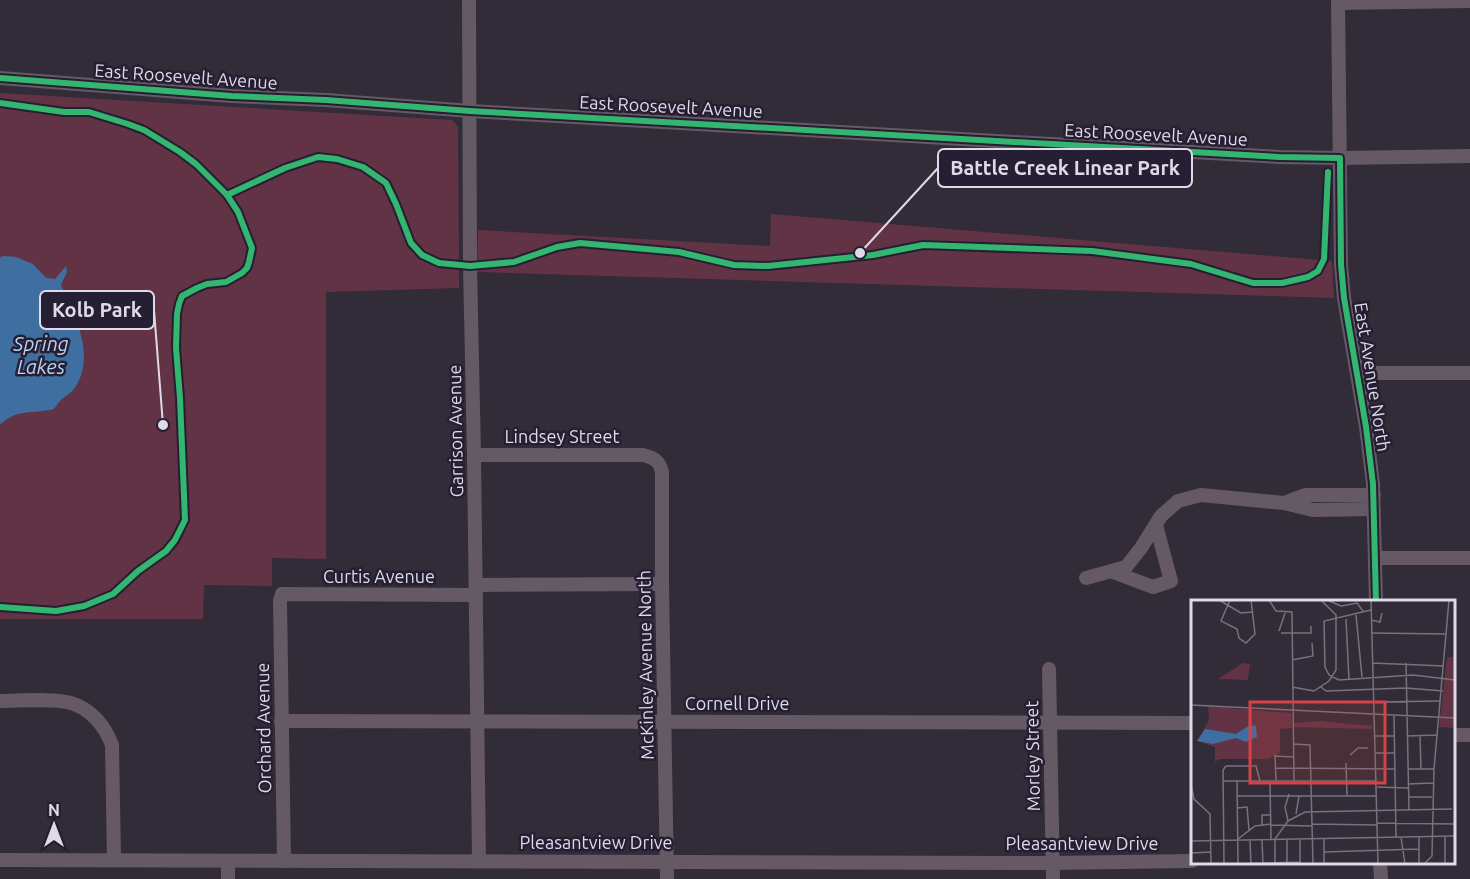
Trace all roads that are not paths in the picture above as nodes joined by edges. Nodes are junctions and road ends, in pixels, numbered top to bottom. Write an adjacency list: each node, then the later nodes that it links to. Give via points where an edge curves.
1 (469, 0): 5 (street, Garrison Avenue)
2 (1338, 1): 3 (street); 7 (street, East Avenue North)
3 (1470, 1)
4 (0, 78): 5 (street, East Roosevelt Avenue)
5 (470, 111): 7 (street, East Roosevelt Avenue); 10 (street, Garrison Avenue)
6 (1470, 156): 7 (street, East Roosevelt Avenue)
7 (1340, 158): 8 (street, East Avenue North, via 1343,291)
8 (1357, 373): 9 (street); 12 (street, East Avenue North)
9 (1470, 373)
10 (474, 455): 11 (street, Lindsey Street); 21 (street, Garrison Avenue)
11 (649, 457): 20 (street, McKinley Avenue North, via 655,459 662,472)
12 (1374, 495): 13 (street, via 1305,495); 14 (street, East Avenue North)
13 (1284, 503): 14 (street, via 1313,510); 15 (street, via 1201,495 1178,501)
14 (1374, 509): 16 (street, East Avenue North)
15 (1156, 525): 18 (street, via 1126,567); 18 (street, via 1171,581 1153,587)
16 (1375, 558): 17 (street); 23 (street, East Avenue North)
17 (1470, 558)
18 (1113, 572): 19 (street)
19 (1086, 578)
20 (662, 584): 21 (street, Curtis Avenue); 28 (street, McKinley Avenue North)
21 (476, 590): 22 (street, Curtis Avenue); 27 (street, Garrison Avenue)
22 (282, 594): 26 (street, Orchard Avenue)
23 (1376, 600)
24 (1049, 669): 29 (street, Morley Street)
25 (0, 700): 32 (street, via 71,703 96,718 107,731 112,745)
26 (281, 721): 27 (street, Cornell Drive); 34 (street, Orchard Avenue)
27 (477, 721): 28 (street, Cornell Drive); 35 (street, Garrison Avenue)
28 (665, 722): 29 (street, Cornell Drive); 36 (street, McKinley Avenue North)
29 (1050, 723): 30 (street, Cornell Drive); 38 (street, Morley Street)
30 (1191, 723)
31 (0, 860): 32 (street, Pleasantview Drive)
32 (114, 860): 33 (street, Pleasantview Drive)
33 (228, 861): 34 (street, Pleasantview Drive); 39 (street)
34 (284, 861): 35 (street, Pleasantview Drive)
35 (479, 861): 36 (street, Pleasantview Drive)
36 (667, 861): 38 (street, Pleasantview Drive); 40 (street, McKinley Avenue North)
37 (1191, 861): 38 (street, Pleasantview Drive)
38 (1053, 863): 41 (street, Morley Street)
39 (228, 879)
40 (667, 879)
41 (1053, 879)

